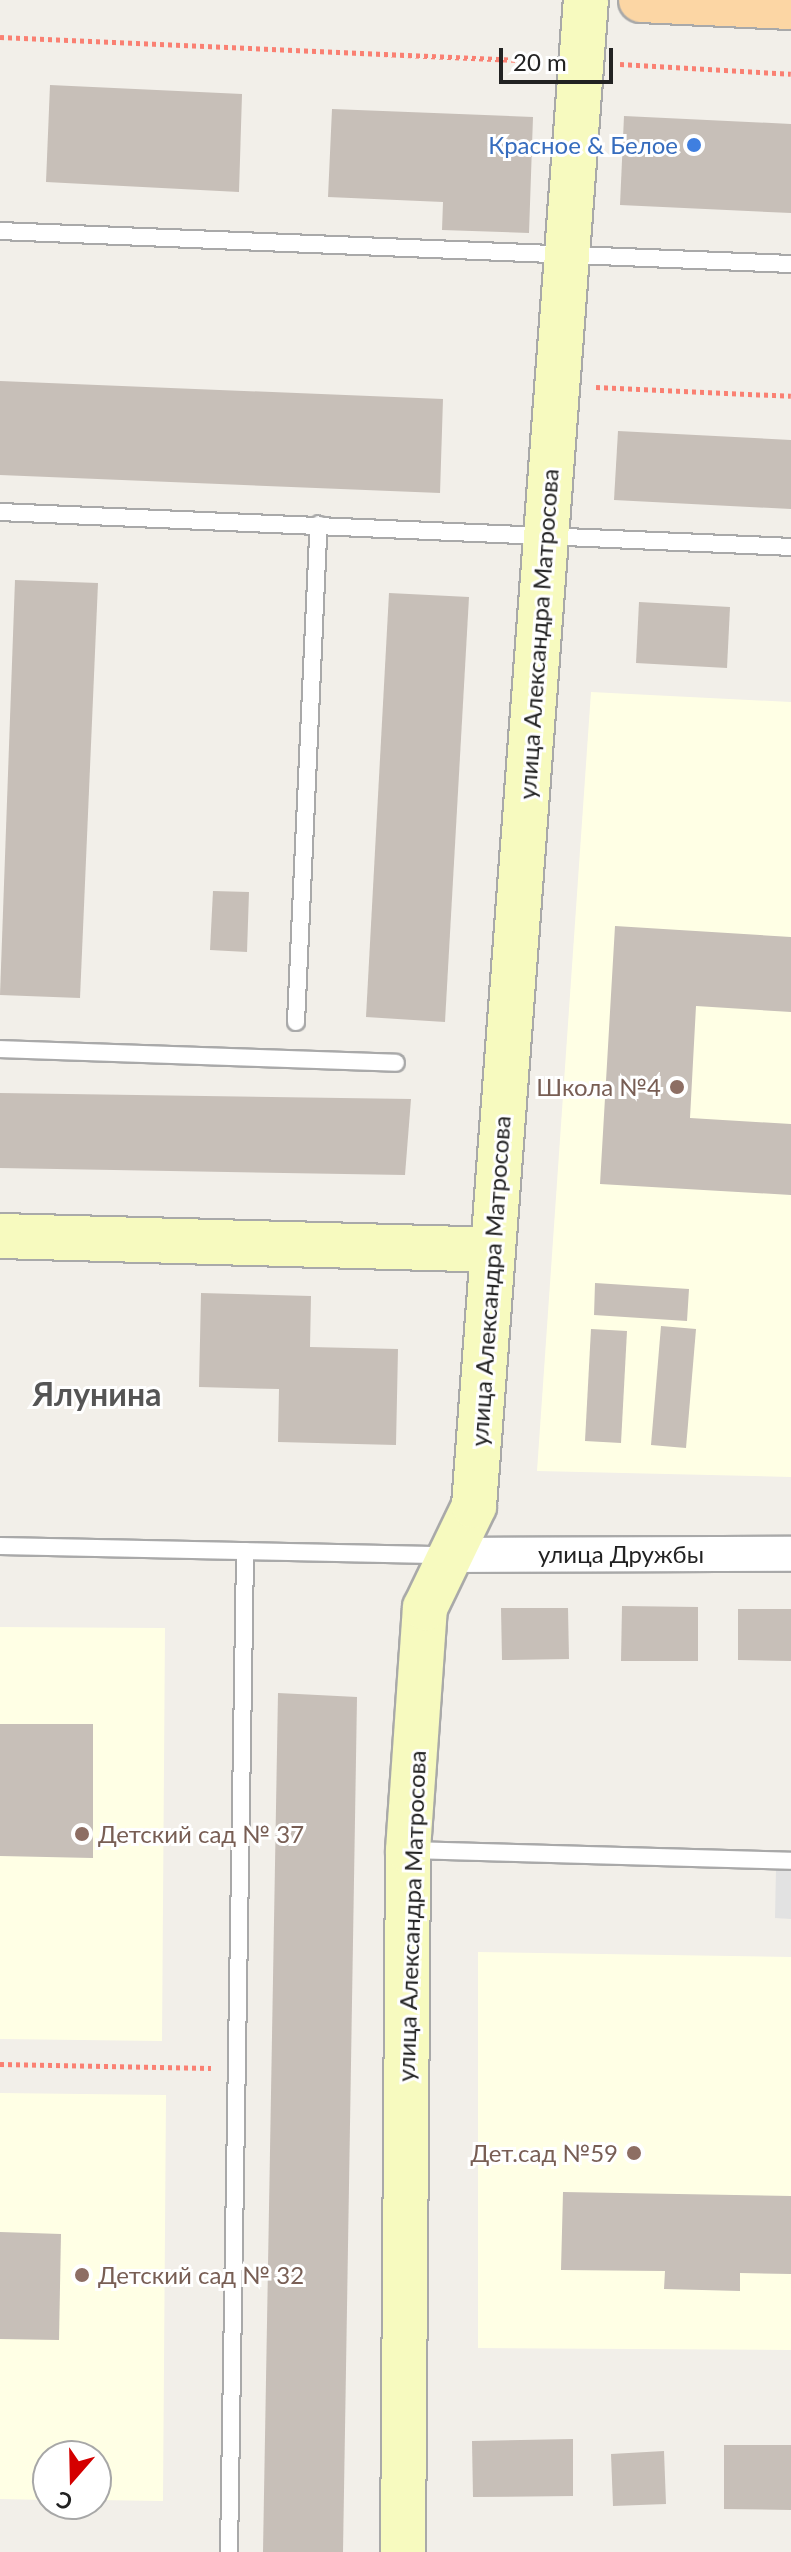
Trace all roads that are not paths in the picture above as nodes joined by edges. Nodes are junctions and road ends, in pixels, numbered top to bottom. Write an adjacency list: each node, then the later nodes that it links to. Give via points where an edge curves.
1 (586, 0): 5 (street, улица Александра Матросова)
2 (641, 0): 3 (main road)
3 (791, 7)
4 (0, 231): 5 (lane)
5 (567, 258): 6 (lane); 9 (street, улица Александра Матросова)
6 (791, 264)
7 (0, 512): 8 (lane)
8 (319, 525): 9 (lane); 11 (lane)
9 (546, 534): 10 (lane); 15 (street, улица Александра Матросова)
10 (791, 547)
11 (296, 1022)
12 (0, 1049): 13 (lane)
13 (396, 1063)
14 (0, 1236): 15 (street)
15 (492, 1250): 19 (street, улица Александра Матросова, via 474,1506)
16 (0, 1546): 17 (lane)
17 (245, 1551): 19 (lane); 22 (lane)
18 (791, 1554): 19 (street, улица Дружбы)
19 (451, 1555): 20 (street, улица Александра Матросова, via 425,1608)
20 (408, 1850): 21 (lane); 23 (street, улица Александра Матросова)
21 (791, 1861)
22 (229, 2552)
23 (403, 2552)

